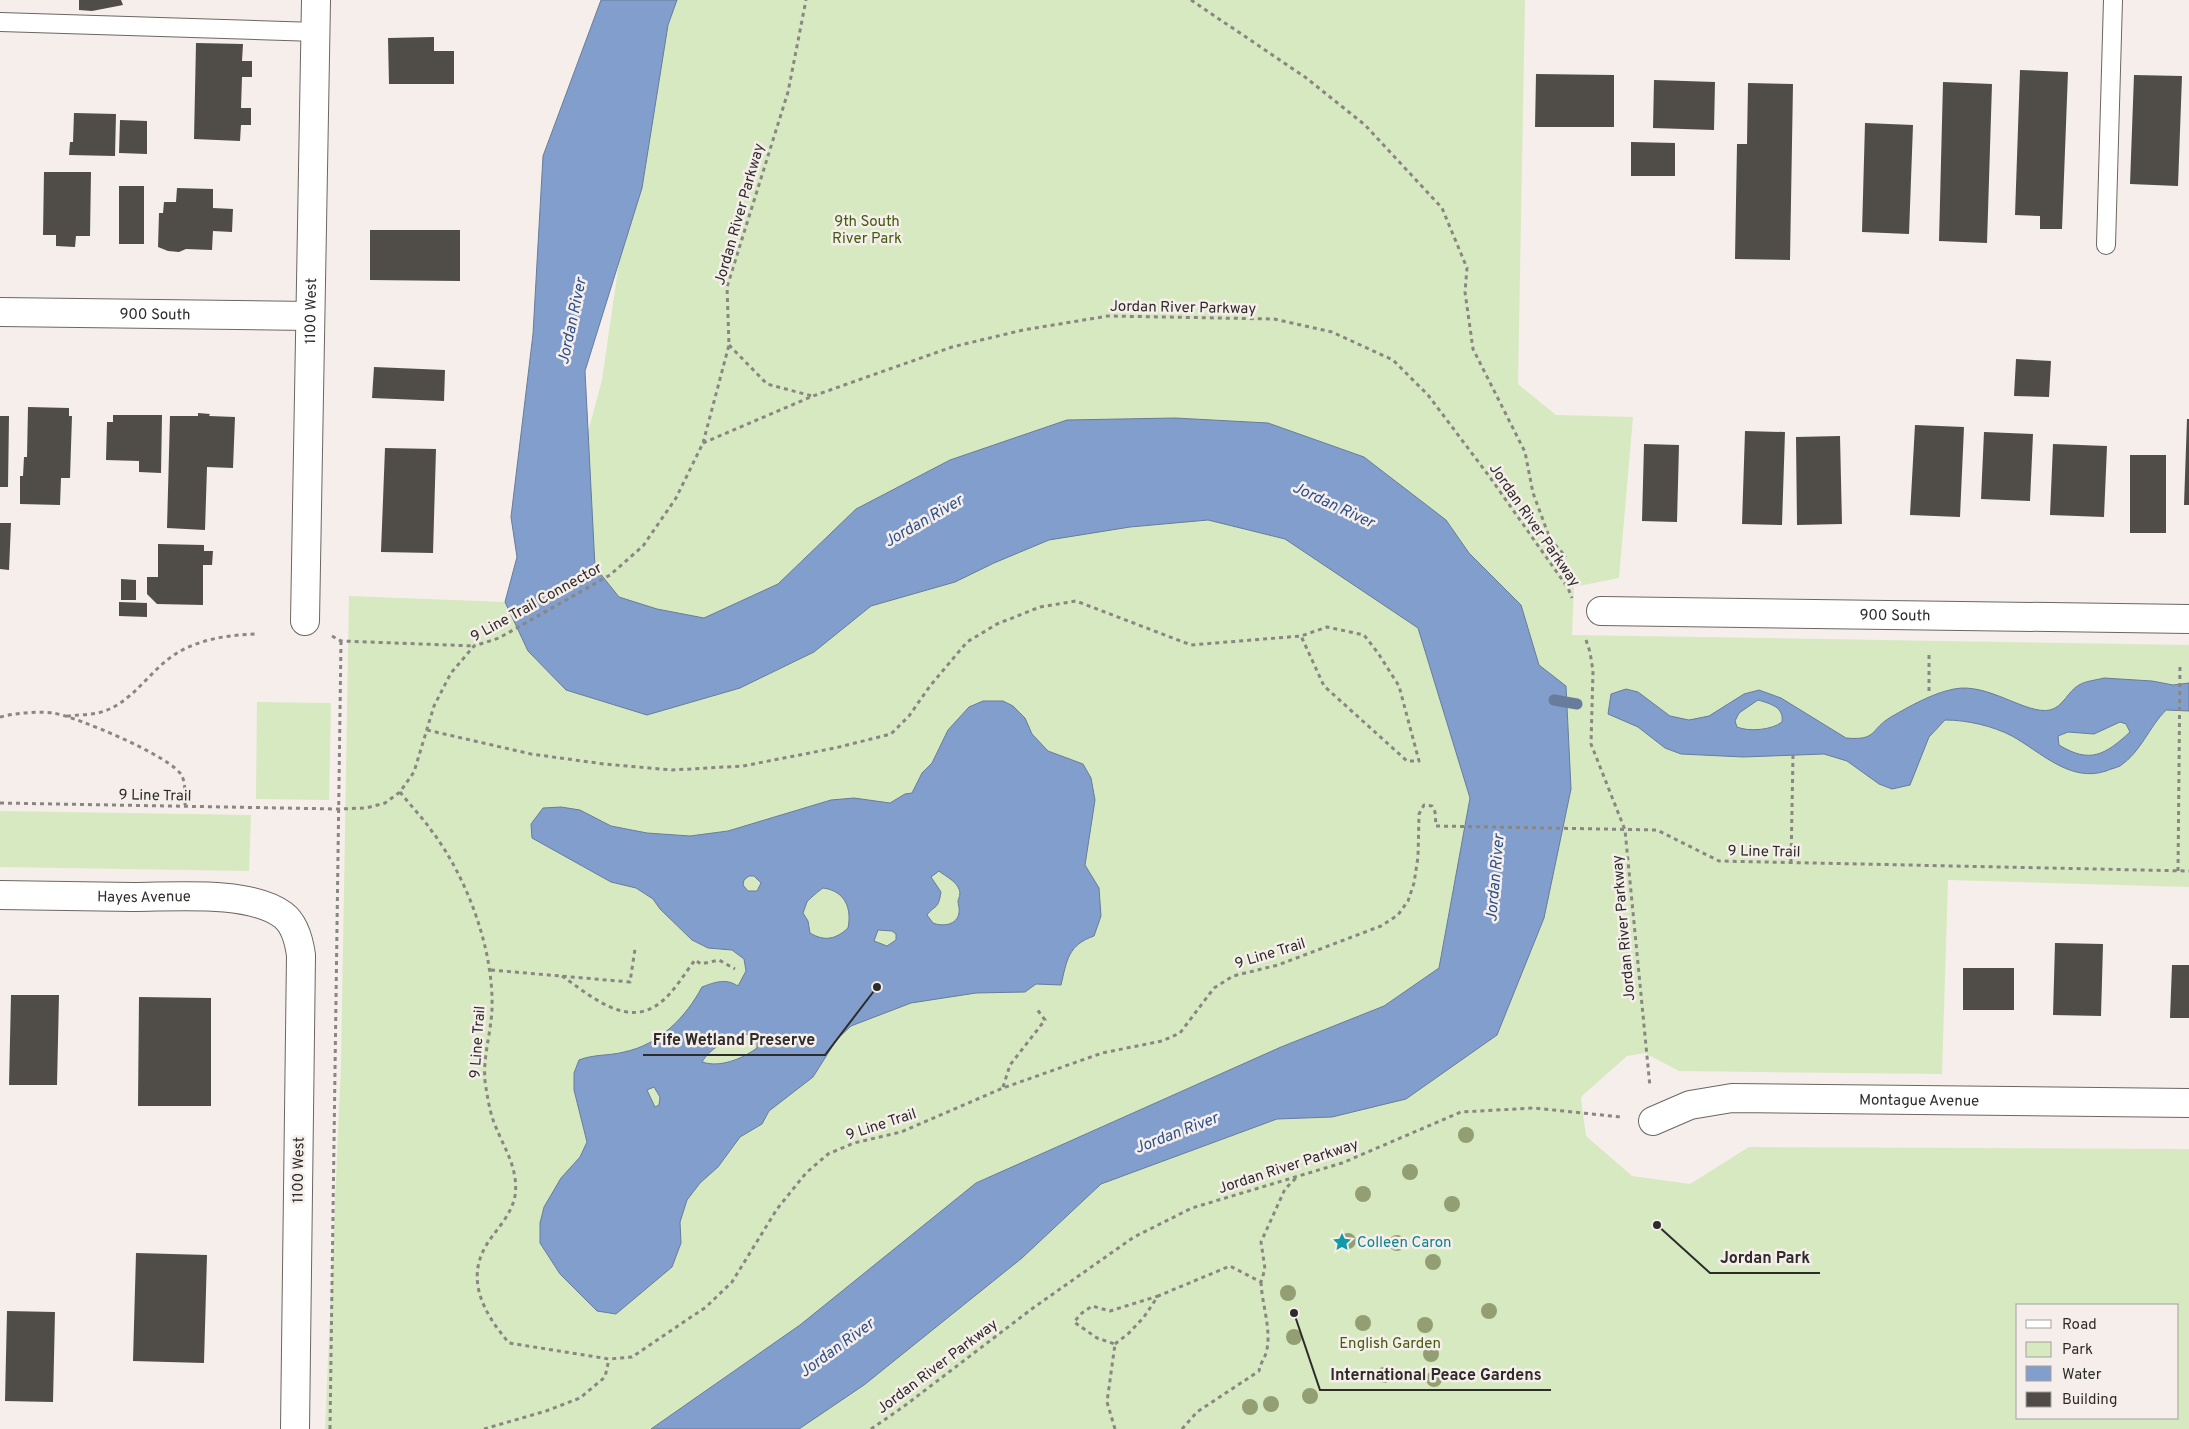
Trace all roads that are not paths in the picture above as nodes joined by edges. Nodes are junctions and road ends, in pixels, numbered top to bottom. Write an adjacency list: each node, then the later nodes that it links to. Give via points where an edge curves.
1 (316, 0): 4 (street, 1100 West)
2 (2113, 0): 5 (lane)
3 (0, 22): 4 (lane)
4 (316, 32): 7 (street, 1100 West)
5 (2106, 246)
6 (0, 312): 7 (street, 900 South)
7 (310, 316): 10 (street, 1100 West)
8 (1601, 611): 9 (street, 900 South)
9 (2189, 618)
10 (305, 621)
11 (0, 895): 12 (street, Hayes Avenue, via 221,898 259,904)
12 (284, 915): 15 (street, 1100 West, via 293,928 301,955)
13 (2189, 1103): 14 (street, Montague Avenue, via 1732,1098 1690,1104)
14 (1653, 1121)
15 (295, 1429)

